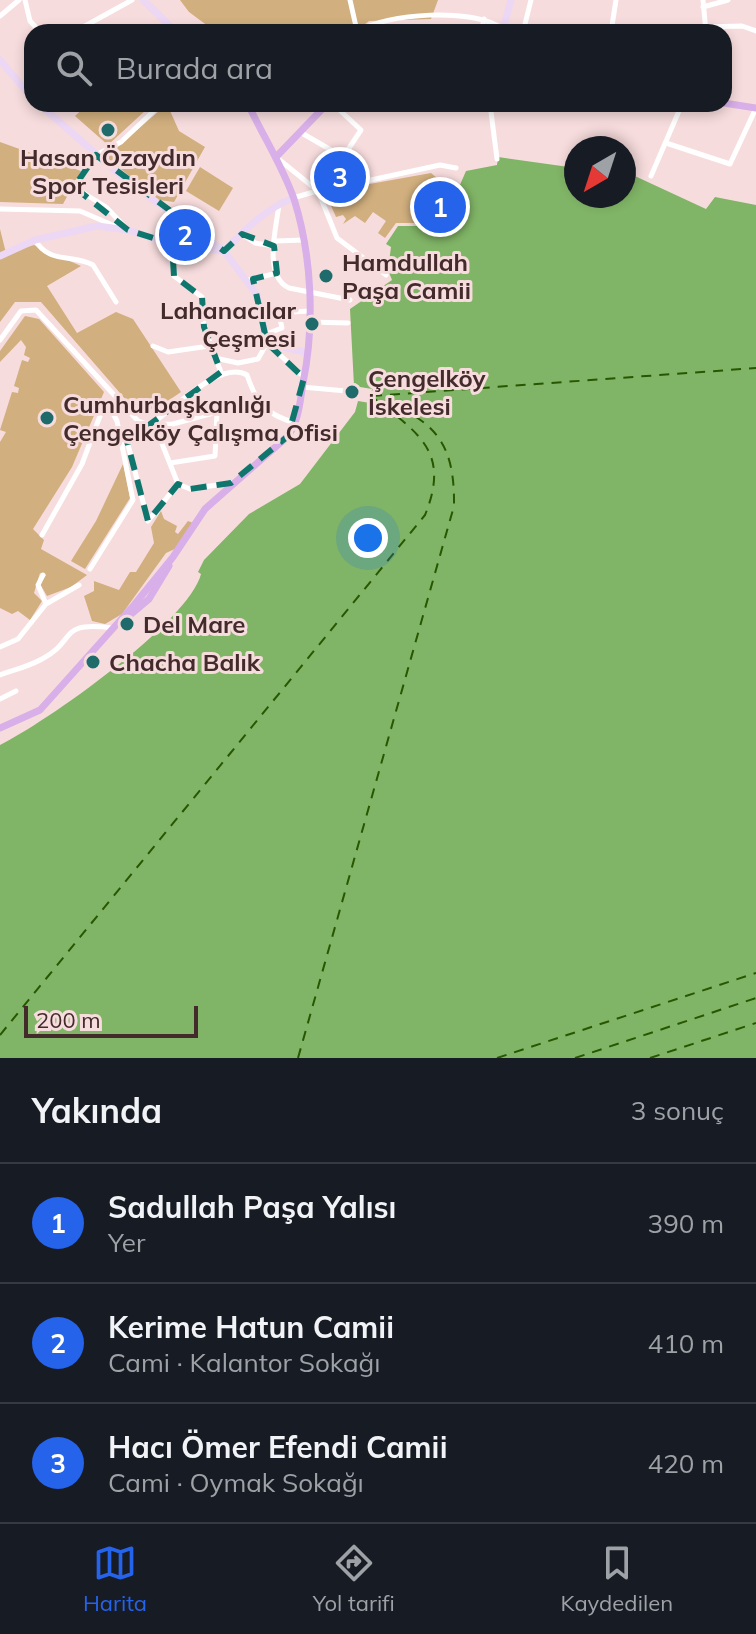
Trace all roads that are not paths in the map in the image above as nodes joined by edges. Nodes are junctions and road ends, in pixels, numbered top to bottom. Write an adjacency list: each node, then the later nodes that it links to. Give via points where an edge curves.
1 (22, 0): 10 (street); 12 (street)
2 (132, 0): 13 (street)
3 (143, 0): 14 (street)
4 (350, 0): 15 (street)
5 (511, 0): 19 (street)
6 (531, 0): 20 (street)
7 (616, 0): 21 (street)
8 (728, 0): 9 (street)
9 (703, 3): 22 (street)
10 (0, 16)
11 (484, 19): 16 (street, via 394,18); 17 (street); 18 (street)
12 (33, 24)
13 (88, 24)
14 (168, 24)
15 (354, 24)
16 (368, 24)
17 (483, 24)
18 (494, 24)
19 (506, 24)
20 (525, 24)
21 (612, 24)
22 (705, 24)
23 (732, 27): 24 (street)
24 (756, 31)
25 (0, 60): 26 (street)
26 (24, 88)
27 (732, 104): 28 (main road)
28 (756, 108): 37 (street, via 730,164)
29 (48, 112): 38 (street)
30 (150, 112): 38 (street, via 121,142)
31 (252, 112): 39 (main road)
32 (319, 112): 36 (main road)
33 (342, 112): 40 (street, via 361,130)
34 (491, 112): 41 (street)
35 (679, 112): 37 (street)
36 (300, 132): 39 (main road); 40 (street)
37 (666, 143): 43 (street)
38 (96, 155): 49 (street, via 74,187 106,207); 55 (street)
39 (276, 157): 44 (street); 45 (main road)
40 (343, 157): 42 (street, via 348,185 440,165)
41 (497, 159)
42 (456, 168)
43 (651, 176)
44 (318, 191): 45 (street); 58 (street, via 337,238)
45 (293, 198): 46 (street); 52 (main road)
46 (279, 204): 50 (street); 54 (street)
47 (0, 209): 48 (street, via 80,211)
48 (118, 228): 49 (street); 51 (street, via 97,226)
49 (128, 230): 53 (street)
50 (242, 234): 54 (street, via 255,243); 55 (street)
51 (35, 240): 56 (street); 62 (street, via 51,256 93,265)
52 (304, 240): 54 (street); 60 (main road)
53 (172, 244): 55 (street); 69 (street, via 174,276 202,297)
54 (274, 244): 57 (street)
55 (224, 251): 59 (street)
56 (0, 256)
57 (277, 273): 59 (street); 60 (street, via 284,286)
58 (386, 275)
59 (249, 280): 66 (street)
60 (308, 290): 61 (street); 63 (main road)
61 (350, 300)
62 (116, 302)
63 (309, 311): 64 (main road); 66 (street, via 280,319 282,328)
64 (308, 322): 65 (street); 70 (main road)
65 (348, 323)
66 (266, 338): 70 (street); 71 (street, via 258,359 238,363); 73 (street)
67 (0, 340): 79 (street, via 21,311 36,310 138,421)
68 (153, 346): 69 (street, via 168,352)
69 (209, 346): 71 (street)
70 (308, 353): 73 (main road)
71 (215, 358): 72 (street)
72 (222, 375): 76 (street, via 244,372); 79 (street)
73 (304, 378): 74 (main road)
74 (302, 387): 75 (street); 78 (main road)
75 (346, 391)
76 (265, 408): 77 (street); 78 (street, via 271,416)
77 (217, 412): 79 (street); 81 (street, via 215,456)
78 (295, 423): 82 (main road, via 288,436)
79 (151, 425): 80 (street); 81 (street)
80 (124, 442): 83 (street, via 148,521); 84 (street, via 111,410 103,408 82,464); 85 (street, via 133,500)
81 (170, 463): 83 (street)
82 (231, 483): 83 (street, via 190,489); 89 (main road)
83 (178, 484)
84 (42, 535)
85 (90, 569)
86 (43, 575): 88 (street, via 38,585)
87 (79, 585): 88 (street)
88 (46, 604): 90 (street, via 18,639)
89 (115, 626): 91 (street, via 71,630 45,658); 94 (main road, via 40,710)
90 (0, 647)
91 (0, 675)
92 (16, 691): 93 (street)
93 (0, 699)
94 (0, 728)

